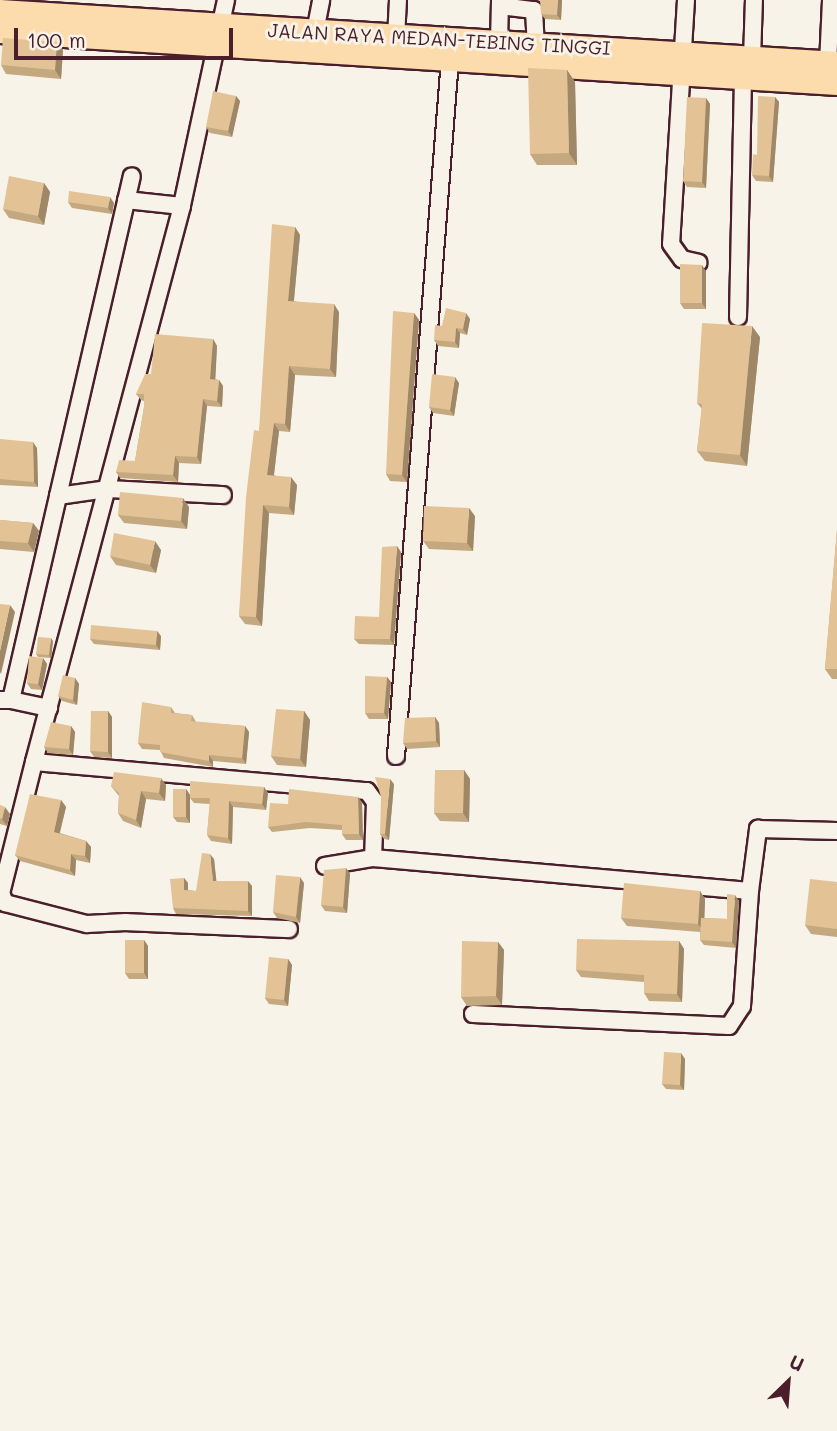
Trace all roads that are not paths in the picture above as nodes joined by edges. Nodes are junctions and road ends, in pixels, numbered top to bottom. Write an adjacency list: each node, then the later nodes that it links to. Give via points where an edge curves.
1 (226, 0): 11 (street)
2 (321, 0): 10 (street)
3 (398, 0): 13 (street)
4 (686, 0): 16 (street)
5 (754, 0): 17 (street)
6 (831, 0): 18 (street)
7 (500, 3): 12 (street); 14 (street, via 534,10)
8 (0, 12): 11 (highway, JALAN RAYA MEDAN-TEBING TINGGI)
9 (0, 31): 11 (highway, JALAN RAYA MEDAN-TEBING TINGGI)
10 (316, 32): 11 (highway, JALAN RAYA MEDAN-TEBING TINGGI); 13 (highway, JALAN RAYA MEDAN-TEBING TINGGI)
11 (218, 35): 13 (highway, JALAN RAYA MEDAN-TEBING TINGGI); 21 (street)
12 (499, 42): 13 (highway, JALAN RAYA MEDAN-TEBING TINGGI); 14 (highway, JALAN RAYA MEDAN-TEBING TINGGI)
13 (408, 44): 15 (highway, JALAN RAYA MEDAN-TEBING TINGGI)
14 (536, 44): 16 (highway, JALAN RAYA MEDAN-TEBING TINGGI)
15 (450, 59): 16 (highway, JALAN RAYA MEDAN-TEBING TINGGI); 29 (street)
16 (683, 64): 17 (highway, JALAN RAYA MEDAN-TEBING TINGGI); 22 (street, via 671,244 682,260)
17 (747, 68): 18 (highway, JALAN RAYA MEDAN-TEBING TINGGI); 23 (street)
18 (834, 70)
19 (132, 176): 20 (street)
20 (126, 200): 21 (street); 26 (street)
21 (182, 206): 24 (street)
22 (699, 263)
23 (738, 317)
24 (107, 489): 25 (street); 26 (street); 28 (street)
25 (223, 495)
26 (58, 496): 27 (street)
27 (5, 700): 28 (street)
28 (49, 708): 30 (street)
29 (396, 756)
30 (34, 762): 32 (street, via 367,792 375,802); 35 (street, via 1,893 5,904 87,924)
31 (837, 831): 34 (street, via 758,829)
32 (373, 858): 33 (street); 34 (street)
33 (325, 866)
34 (750, 891): 36 (street, via 742,1006 729,1026)
35 (289, 929)
36 (473, 1014)

